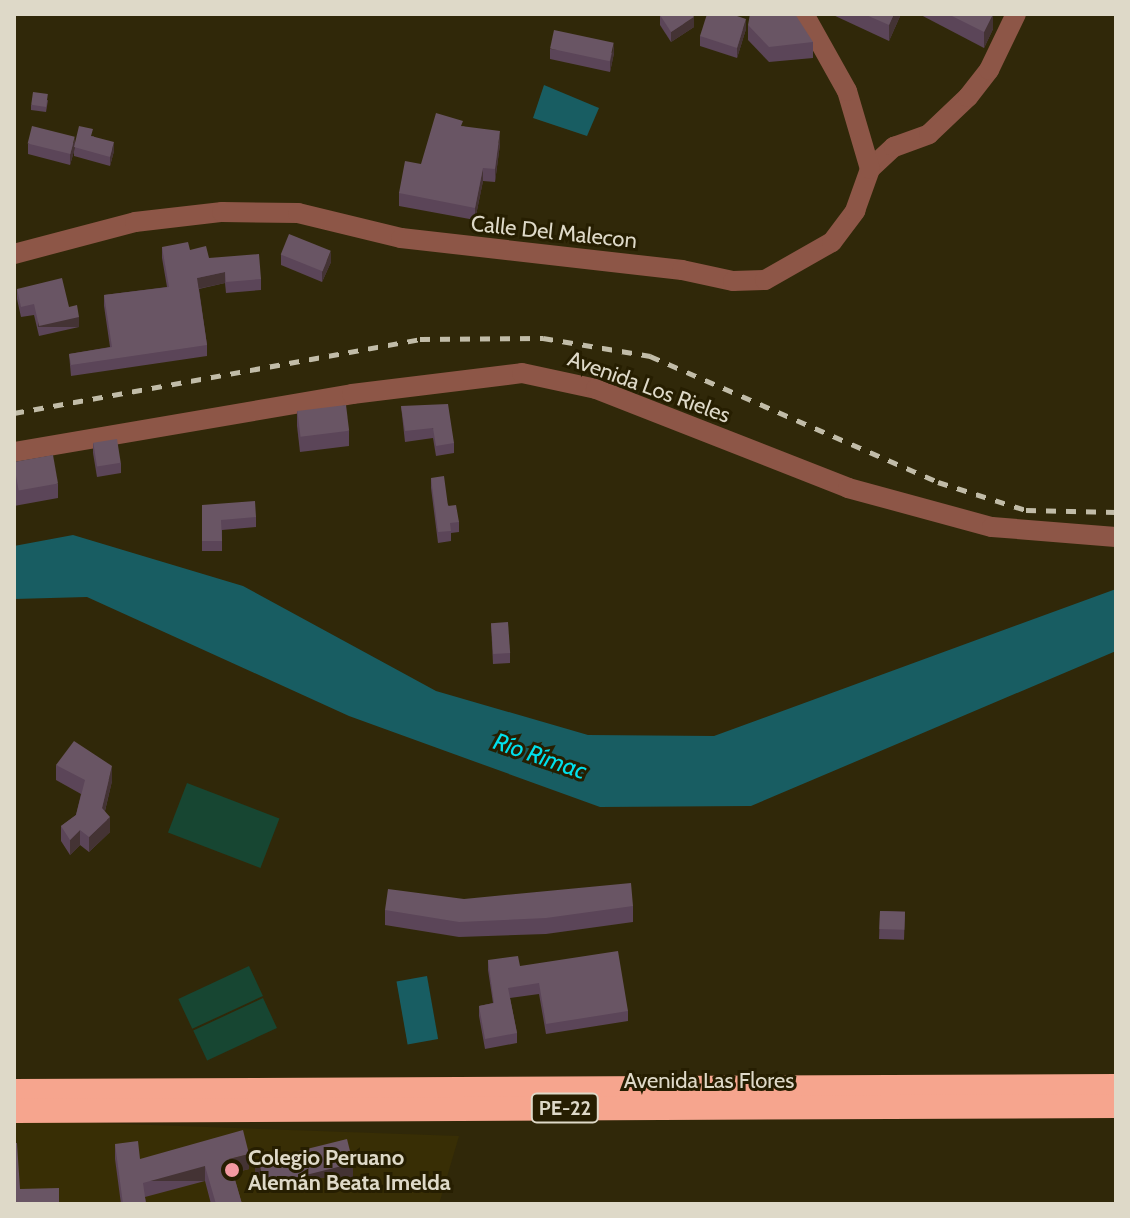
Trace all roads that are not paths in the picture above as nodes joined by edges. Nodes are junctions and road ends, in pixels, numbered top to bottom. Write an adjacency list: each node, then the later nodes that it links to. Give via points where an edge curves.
1 (804, 14): 3 (street, via 847,91)
2 (1016, 14): 3 (street, via 989,70 968,97 929,134 894,147)
3 (870, 169): 4 (street, Calle Del Malecon, via 855,211 832,242 765,280 733,281 682,270 401,238 298,213 222,212 135,222)
4 (14, 254)
5 (14, 452): 6 (street, Avenida Los Rieles, via 352,394 522,373 596,389 848,488 992,527)
6 (1116, 537)
7 (1116, 1086): 9 (highway, Avenida Las Flores / PE-22)
8 (14, 1091): 9 (highway, Avenida Las Flores / PE-22)
9 (472, 1098): 10 (highway, Avenida Las Flores / PE-22); 11 (highway, Avenida Las Flores / PE-22)
10 (1116, 1106)
11 (14, 1111)

